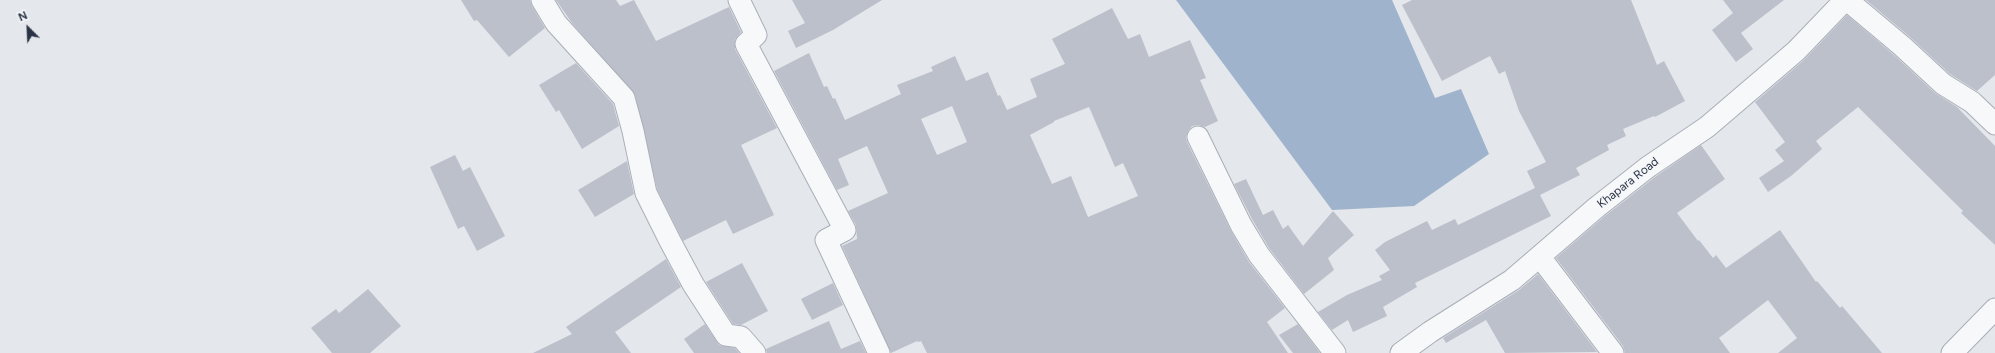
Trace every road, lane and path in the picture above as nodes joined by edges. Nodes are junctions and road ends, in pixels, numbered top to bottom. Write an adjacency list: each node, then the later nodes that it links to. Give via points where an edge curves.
1 (542, 0): 8 (street, via 556,23 624,98 646,193 670,241 693,284 726,335 741,338)
2 (740, 0): 9 (street, via 756,35 746,44 845,230 826,240)
3 (1846, 0): 4 (street, via 1943,84 1972,102); 6 (street, Khapara Road, via 1796,51 1753,89 1707,127 1625,185)
4 (1995, 124)
5 (1198, 137): 10 (street, via 1241,225 1259,255)
6 (1540, 257): 11 (street, Khapara Road, via 1512,280); 12 (street)
7 (1995, 309): 13 (street)
8 (755, 353)
9 (879, 353)
10 (1335, 353)
11 (1401, 353)
12 (1613, 353)
13 (1952, 353)

